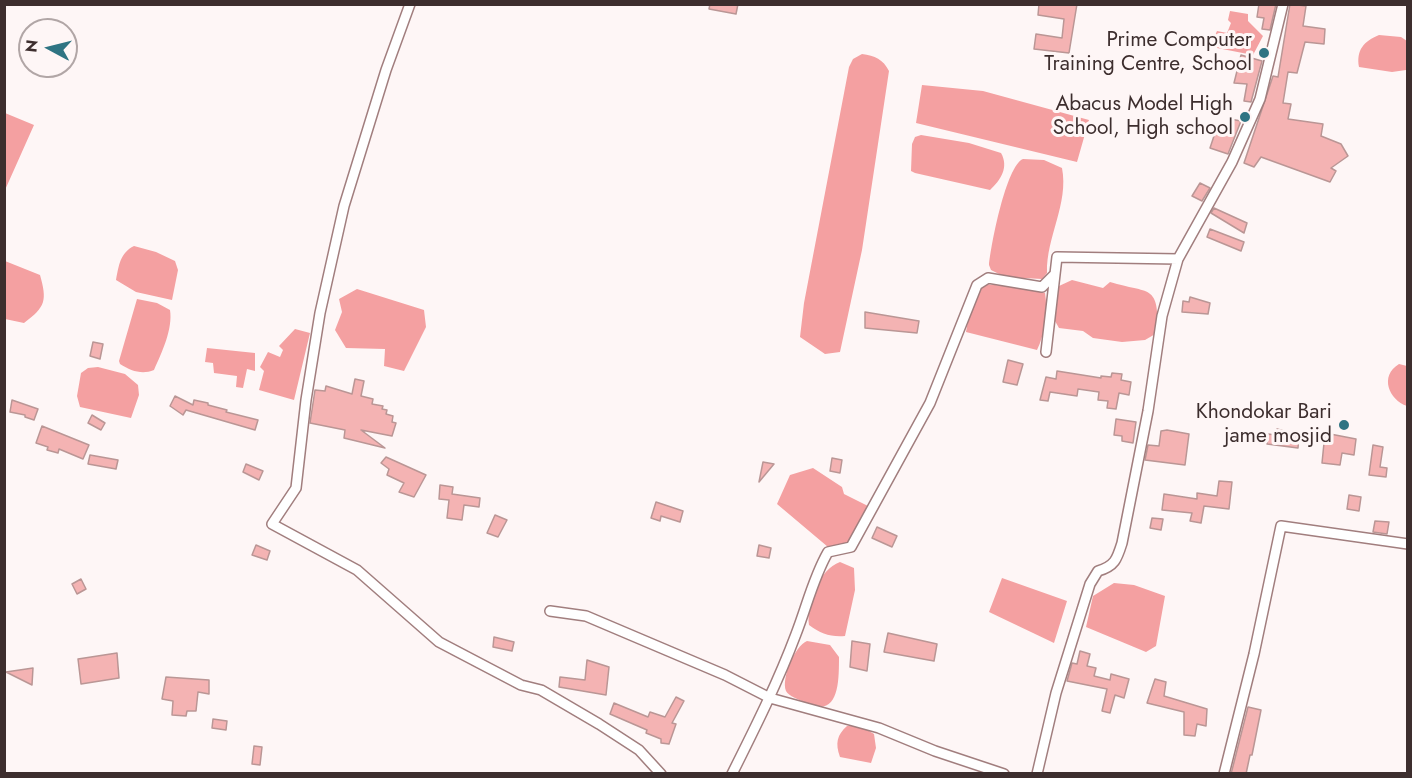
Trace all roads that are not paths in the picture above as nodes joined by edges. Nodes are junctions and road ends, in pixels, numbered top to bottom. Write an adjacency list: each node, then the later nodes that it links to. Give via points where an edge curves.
1 (410, 4): 9 (street, via 344,206 320,313 296,488 272,524 357,570 439,642 521,685 541,690 599,724 639,750)
2 (1283, 4): 3 (street, via 1260,99 1232,162)
3 (1178, 259): 4 (street, via 1057,256); 12 (street, via 1162,316 1122,543 1116,561 1098,571 1090,584 1056,693)
4 (1055, 274): 5 (street); 8 (street, via 1042,287 988,278 977,285 930,403 875,505 851,547 828,552 819,568)
5 (1046, 352)
6 (1407, 544): 13 (street, via 1281,526)
7 (550, 611): 8 (street, via 586,616)
8 (770, 698): 10 (street); 11 (street, via 879,728)
9 (661, 774)
10 (732, 774)
11 (1004, 774)
12 (1037, 774)
13 (1224, 774)

